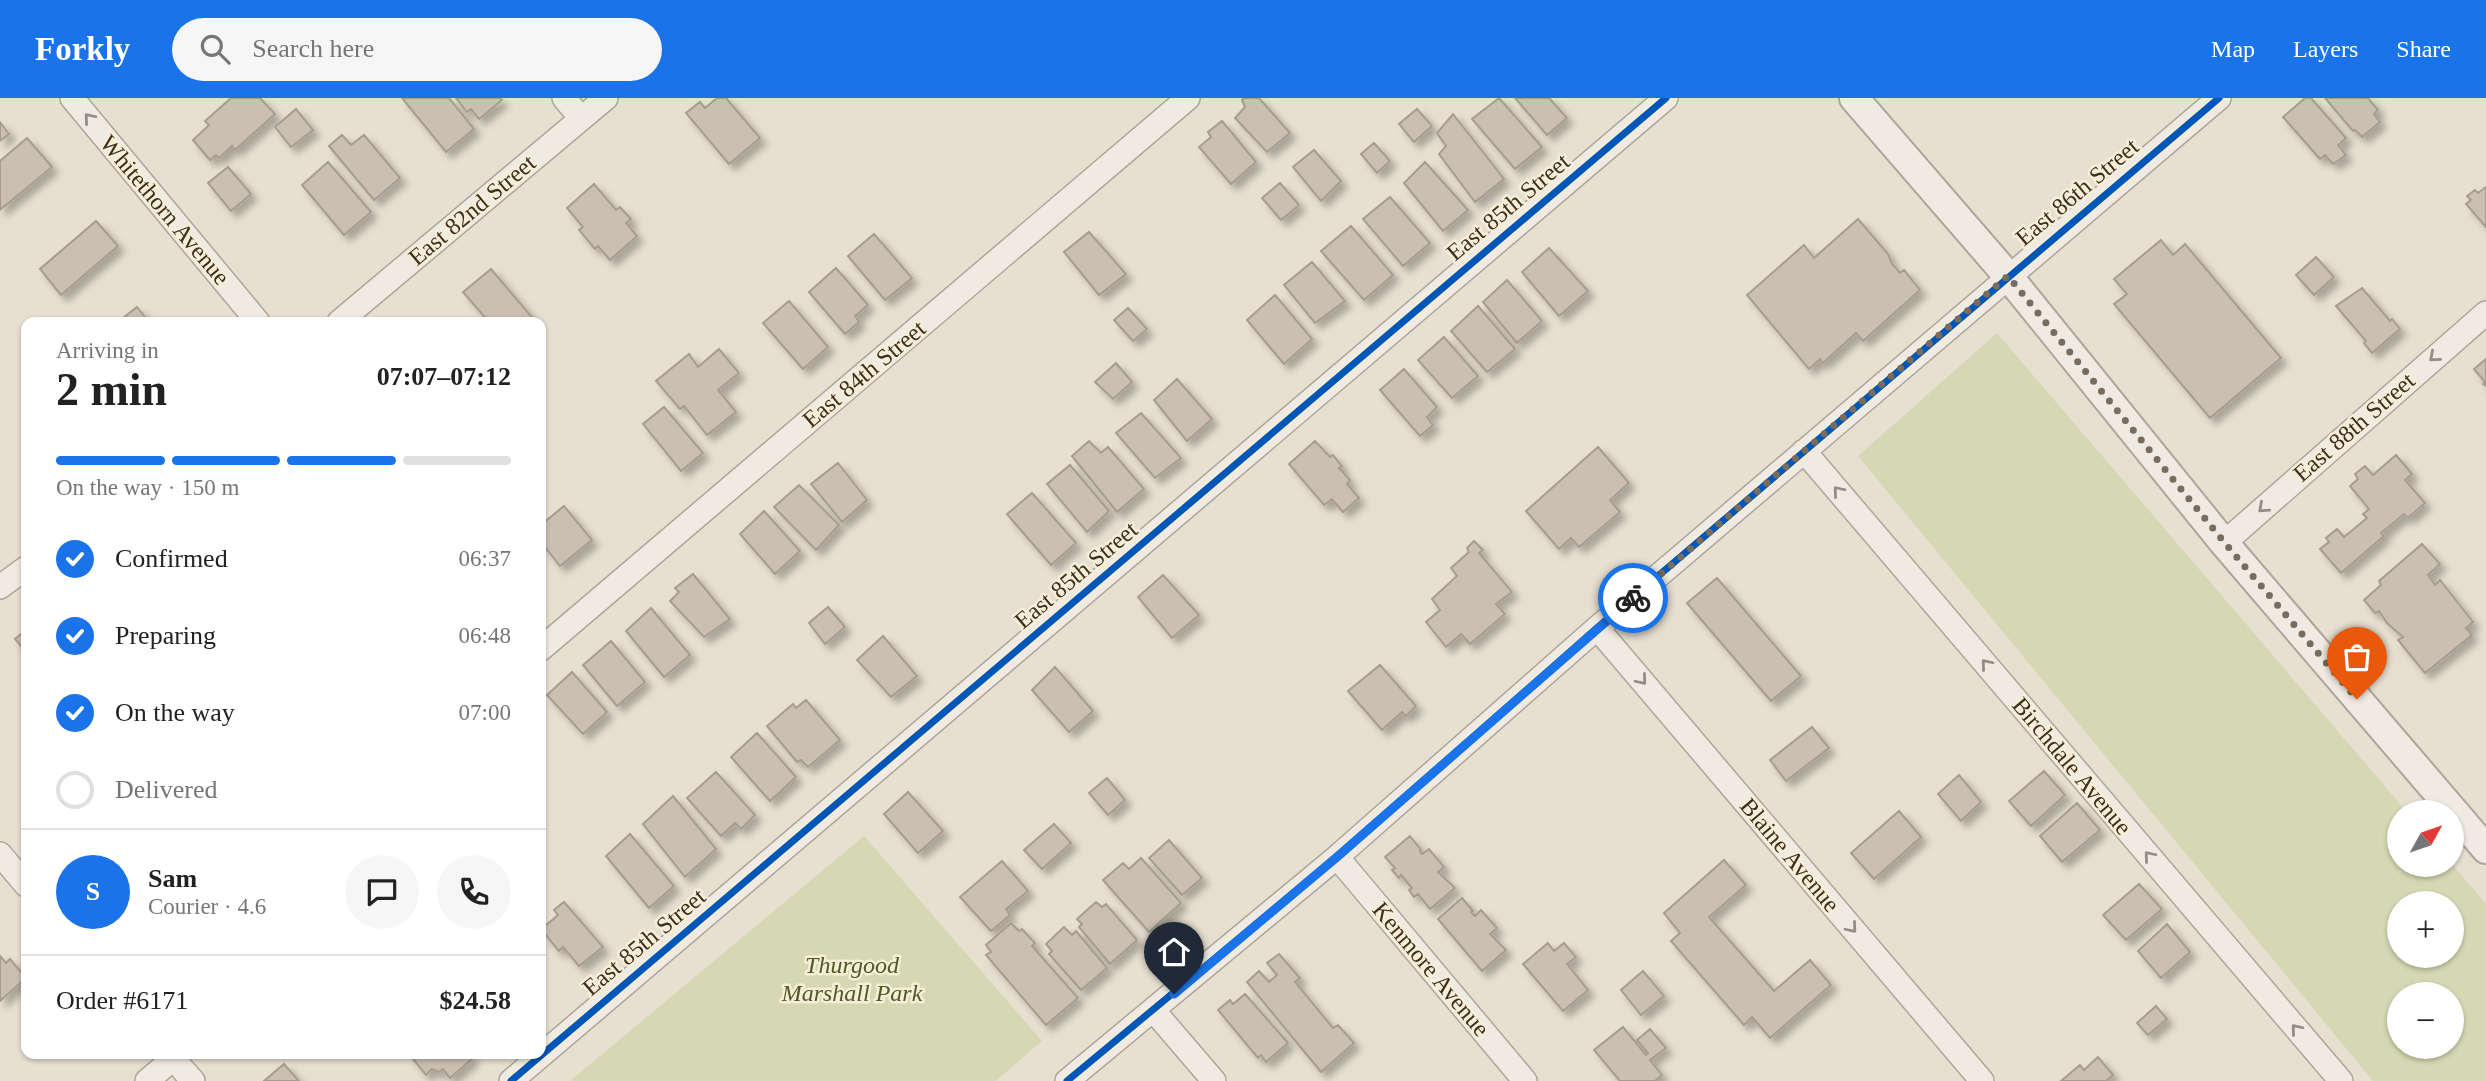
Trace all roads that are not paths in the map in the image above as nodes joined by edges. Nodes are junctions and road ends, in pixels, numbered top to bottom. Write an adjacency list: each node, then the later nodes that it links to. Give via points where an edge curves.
1 (72, 98): 11 (street, Whitethorn Avenue, one-way to 1)
2 (564, 98): 8 (street)
3 (606, 98): 8 (street, East 82nd Street)
4 (1188, 98): 18 (street, East 84th Street)
5 (1666, 98): 24 (street, East 85th Street)
6 (1854, 98): 9 (street)
7 (2219, 98): 9 (street, East 86th Street)
8 (582, 118): 12 (street, East 82nd Street)
9 (2008, 276): 13 (street, East 86th Street); 14 (street)
10 (2486, 313): 14 (street, East 88th Street, one-way to 14)
11 (254, 317)
12 (345, 317)
13 (1804, 451): 17 (street, East 86th Street); 35 (street, Birchdale Avenue, one-way to 13)
14 (2224, 542): 19 (street)
15 (21, 571): 16 (street)
16 (1, 583)
17 (1597, 628): 21 (street, East 86th Street); 34 (street, Blaine Avenue, one-way to 34)
18 (546, 645)
19 (2486, 849)
20 (0, 854): 22 (street)
21 (1337, 857): 23 (street, East 86th Street); 33 (street, Kenmore Avenue)
22 (21, 879)
23 (1154, 1011): 31 (street, East 86th Street); 32 (street)
24 (546, 1051)
25 (169, 1059): 28 (street)
26 (175, 1059): 29 (street)
27 (537, 1059): 30 (street, East 85th Street)
28 (147, 1081)
29 (193, 1081)
30 (511, 1081)
31 (1067, 1081)
32 (1214, 1081)
33 (1525, 1081)
34 (1983, 1081)
35 (2341, 1081)

